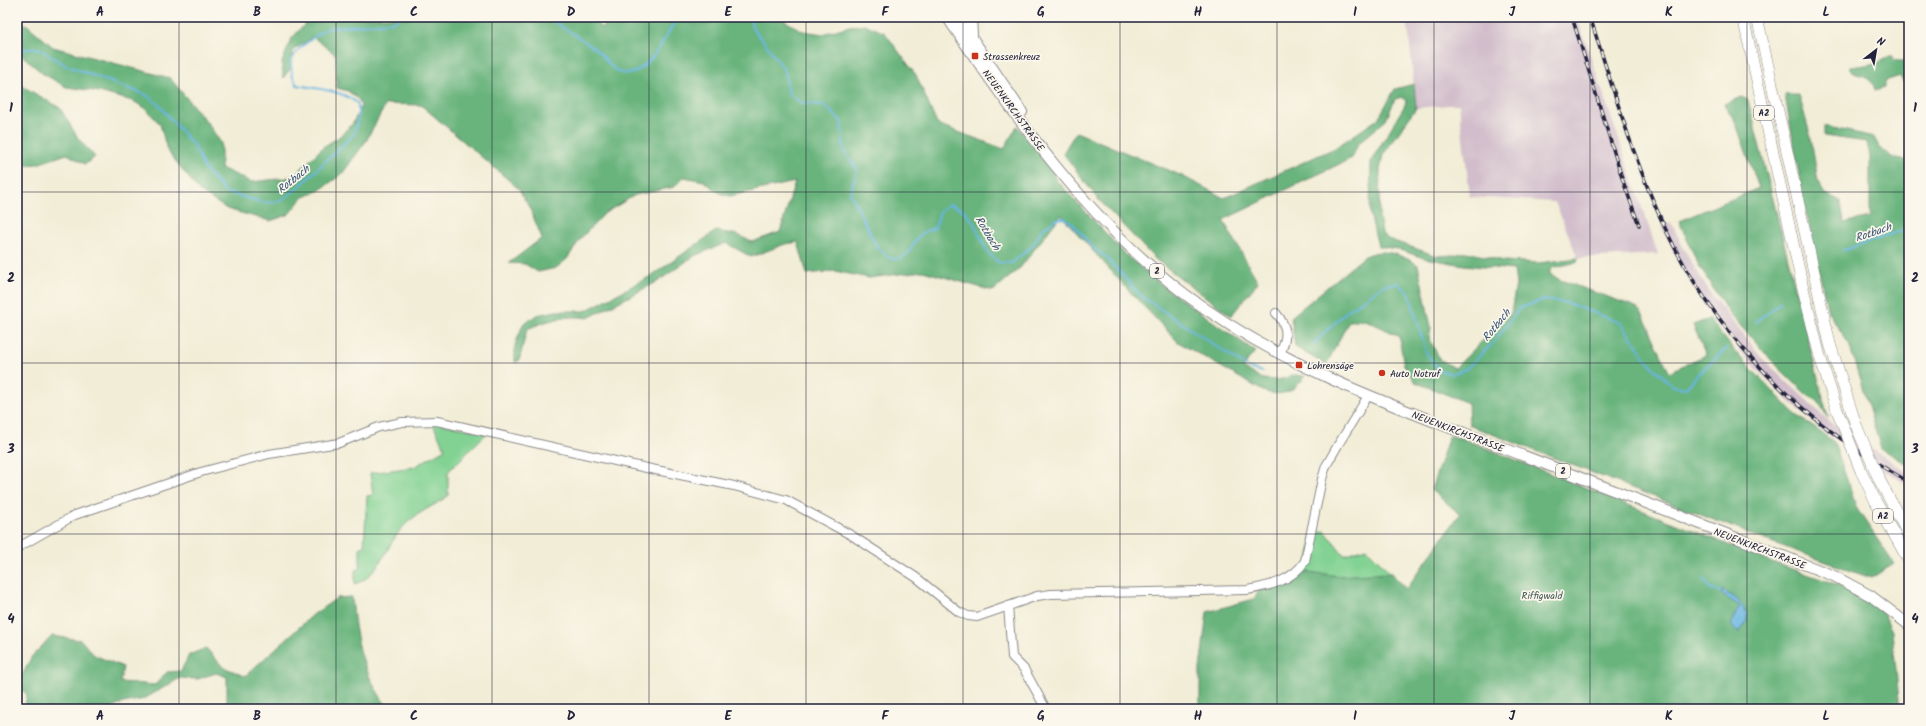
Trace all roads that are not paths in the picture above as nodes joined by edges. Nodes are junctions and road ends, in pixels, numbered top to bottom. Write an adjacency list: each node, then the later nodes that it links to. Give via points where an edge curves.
1 (970, 17): 5 (main road)
2 (1743, 17): 12 (highway, A2, bridge, via 1818,347 1860,471)
3 (1757, 17): 10 (highway, A2, bridge, via 1830,344 1856,425 1879,479)
4 (949, 18): 5 (main road, NEUENKIRCHSTRASSE / 2); 6 (main road, NEUENKIRCHSTRASSE / 2, via 1039,146)
5 (973, 39): 6 (main road, NEUENKIRCHSTRASSE / 2)
6 (1054, 162): 8 (main road, NEUENKIRCHSTRASSE / 2, via 1098,215 1156,271 1220,319)
7 (1276, 312): 8 (street, via 1283,321 1286,335)
8 (1280, 355): 9 (main road, NEUENKIRCHSTRASSE / 2)
9 (1368, 396): 13 (street, via 1326,466 1306,561 1290,576 1274,584 1247,590 1051,594); 14 (main road, NEUENKIRCHSTRASSE / 2, via 1834,576 1871,596)
10 (1909, 536)
11 (17, 548): 13 (street, via 75,515 201,472 268,454 339,443 379,427 402,422 437,421 762,492 786,500 851,535 917,578 959,612 977,617)
12 (1909, 561)
13 (1008, 606): 15 (street, via 1012,656 1024,669)
14 (1909, 625)
15 (1046, 709)

